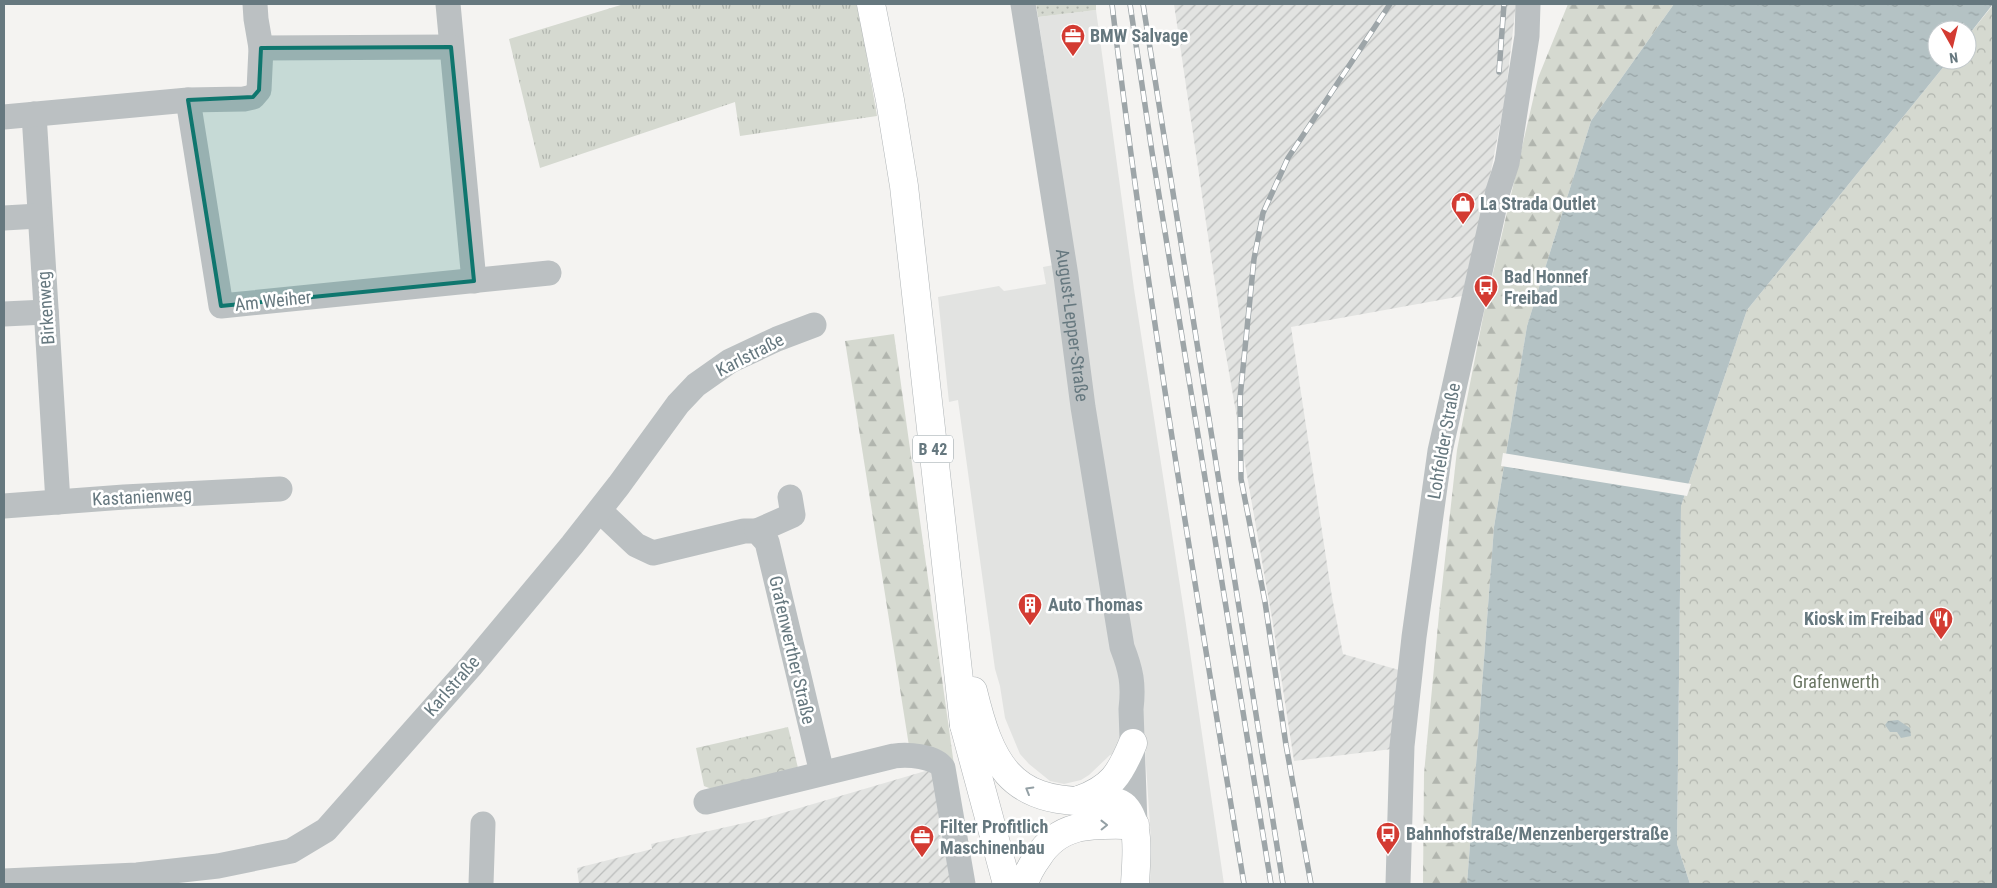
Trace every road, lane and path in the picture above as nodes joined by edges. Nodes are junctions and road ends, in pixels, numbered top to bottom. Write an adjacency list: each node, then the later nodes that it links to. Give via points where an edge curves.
1 (256, 4): 7 (street)
2 (448, 4): 6 (street)
3 (871, 4): 24 (main road, B 42, via 904,186)
4 (1023, 4): 26 (street, August-Lepper-Straße, via 1083,407 1122,647 1134,691 1131,709)
5 (1528, 4): 40 (street, Lohfelder Straße, via 1527,36 1506,163 1440,451 1402,746)
6 (451, 47): 7 (street); 14 (street)
7 (261, 48): 8 (street, via 259,90 253,97)
8 (188, 100): 9 (street); 14 (street, Am Weiher, via 221,306)
9 (34, 114): 10 (street); 11 (street, Birkenweg)
10 (4, 118)
11 (39, 216): 12 (street); 15 (street, Birkenweg)
12 (4, 218)
13 (549, 272): 14 (street, Am Weiher)
14 (474, 281)
15 (46, 312): 16 (street); 20 (street, Birkenweg)
16 (4, 314)
17 (814, 325): 22 (street, Karlstraße, via 730,361 696,386 678,404)
18 (280, 489): 20 (street, Kastanienweg)
19 (790, 497): 23 (street, via 792,515)
20 (58, 502): 21 (street, Kastanienweg)
21 (4, 506)
22 (600, 511): 23 (street, via 636,545 653,553 744,531); 32 (street, Karlstraße, via 471,666 326,830 291,851)
23 (757, 531): 27 (street, Grafenwerther Straße, via 767,542)
24 (953, 626): 25 (main road, B 42); 28 (main road, one-way to 24, via 1034,793 1013,780 1003,768 987,743)
25 (964, 725): 36 (main road, B 42); 37 (main road, B 42)
26 (1133, 743): 28 (main road, via 1112,782 1099,792); 31 (street, August-Lepper-Straße)
27 (822, 773): 29 (street); 35 (street, via 902,755 940,764)
28 (1075, 801): 31 (main road, via 1116,801 1129,812)
29 (706, 802)
30 (484, 824): 34 (street)
31 (1135, 825): 38 (main road, one-way to 31, via 1041,852 1068,830 1088,826); 39 (main road, August-Lepper-Straße)
32 (218, 875): 33 (street, Karlstraße, via 137,874)
33 (4, 881)
34 (481, 884)
35 (963, 884)
36 (989, 884)
37 (1007, 884)
38 (1024, 884)
39 (1135, 884)
40 (1398, 884)

